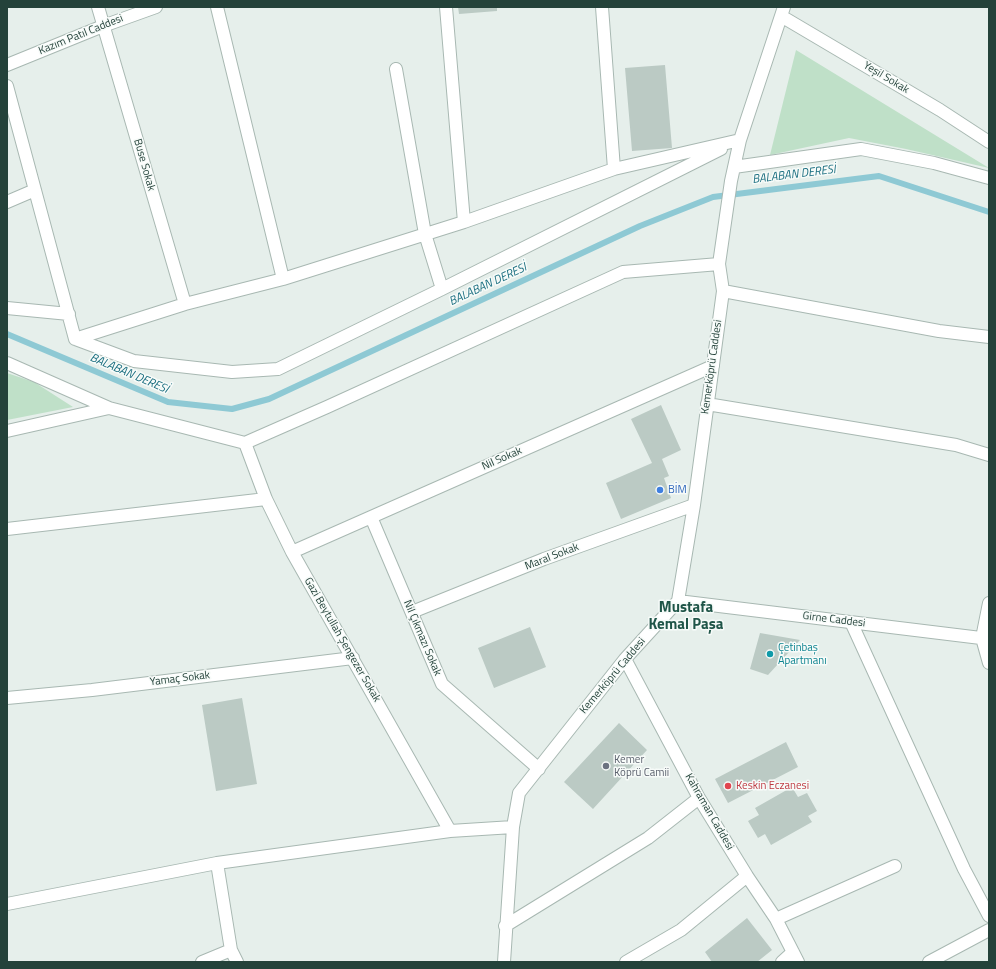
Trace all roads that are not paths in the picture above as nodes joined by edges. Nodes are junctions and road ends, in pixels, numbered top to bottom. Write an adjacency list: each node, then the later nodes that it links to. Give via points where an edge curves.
1 (98, 7): 7 (street, Buse Sokak)
2 (156, 7): 7 (street, Kazım Patıl Caddesi)
3 (217, 7): 21 (street)
4 (446, 7): 18 (street)
5 (602, 7): 14 (street)
6 (782, 12): 11 (street); 12 (street, Yeşil Sokak)
7 (103, 26): 8 (street, Kazım Patıl Caddesi); 24 (street, Buse Sokak)
8 (7, 65)
9 (396, 69): 19 (street)
10 (7, 86): 16 (street)
11 (740, 140): 13 (street); 14 (street); 22 (street)
12 (989, 142)
13 (734, 167): 15 (street, via 860,149 934,163); 20 (street, Kemerköprü Caddesi)
14 (614, 169): 18 (street)
15 (989, 178)
16 (35, 190): 17 (street); 26 (street)
17 (7, 202)
18 (464, 222): 19 (street)
19 (425, 234): 21 (street); 22 (street)
20 (719, 264): 23 (street, Kemerköprü Caddesi); 34 (street, via 623,272)
21 (283, 279): 24 (street)
22 (442, 289): 28 (street, via 278,369 232,372 134,361)
23 (723, 291): 27 (street, via 939,331); 30 (street, Kemerköprü Caddesi)
24 (185, 304): 28 (street)
25 (7, 308): 26 (street)
26 (69, 314): 28 (street)
27 (989, 337)
28 (75, 339)
29 (7, 363): 32 (street)
30 (713, 366): 31 (street, Kemerköprü Caddesi); 38 (street, Nil Sokak)
31 (707, 404): 35 (street, via 956,445); 37 (street, Kemerköprü Caddesi)
32 (109, 408): 33 (street); 34 (street)
33 (7, 431)
34 (245, 443): 36 (street, Gazi Beytullah Şengezer Sokak)
35 (989, 455)
36 (266, 499): 39 (street); 40 (street, Gazi Beytullah Şengezer Sokak)
37 (694, 505): 41 (street, Kemerköprü Caddesi); 43 (street, Maral Sokak, via 544,559)
38 (371, 517): 40 (street, Nil Sokak); 43 (street, Nil Çıkmazı Sokak)
39 (7, 529)
40 (292, 552): 46 (street, Gazi Beytullah Şengezer Sokak)
41 (678, 601): 44 (street, Girne Caddesi); 47 (street, Kemerköprü Caddesi)
42 (989, 603): 45 (street)
43 (412, 612): 50 (street, Nil Çıkmazı Sokak, via 442,684)
44 (851, 622): 45 (street, Girne Caddesi); 58 (street, via 961,862)
45 (985, 638): 48 (street)
46 (353, 658): 49 (street, Yamaç Sokak); 53 (street, Gazi Beytullah Şengezer Sokak)
47 (624, 659): 50 (street, Kemerköprü Caddesi); 51 (street, Kahraman Caddesi)
48 (989, 664)
49 (7, 698)
50 (539, 769): 52 (street, Kemerköprü Caddesi, via 519,793)
51 (699, 798): 56 (street, Kahraman Caddesi); 60 (street, via 648,838)
52 (513, 827): 53 (street); 60 (street, Kemerköprü Caddesi)
53 (450, 831): 54 (street)
54 (217, 863): 57 (street); 62 (street)
55 (895, 866): 59 (street)
56 (747, 876): 59 (street, Kahraman Caddesi); 67 (street, via 682,930)
57 (7, 904)
58 (989, 916)
59 (776, 919): 63 (street, Kahraman Caddesi)
60 (505, 926): 66 (street, Kemerköprü Caddesi)
61 (989, 930): 69 (street)
62 (231, 950): 64 (street); 65 (street)
63 (796, 957): 68 (street)
64 (202, 962)
65 (237, 962)
66 (504, 962)
67 (626, 962)
68 (782, 962)
69 (929, 962)

